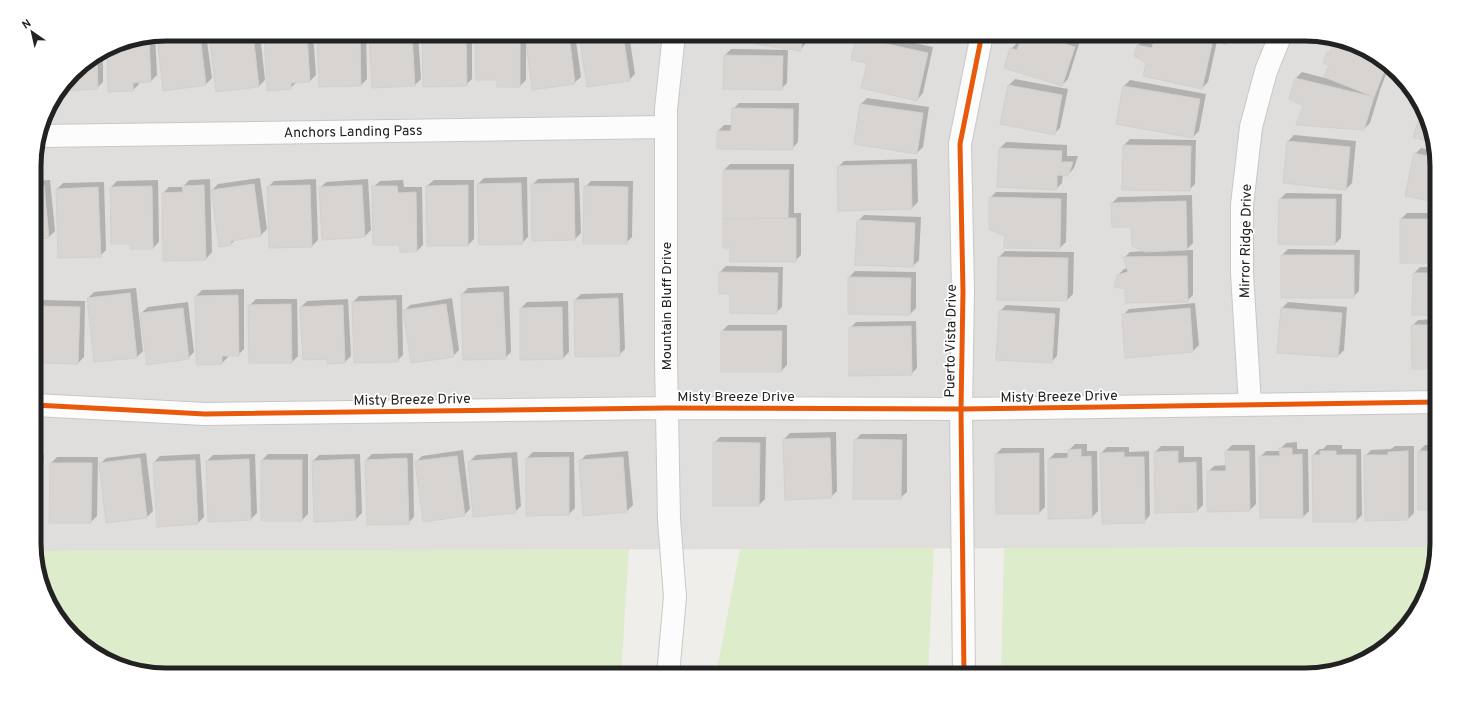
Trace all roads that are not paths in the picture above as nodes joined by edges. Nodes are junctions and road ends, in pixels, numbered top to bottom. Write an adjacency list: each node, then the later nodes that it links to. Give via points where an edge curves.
1 (673, 41): 4 (street, Mountain Bluff Drive)
2 (981, 41): 10 (street, Puerto Vista Drive, via 960,144 963,291)
3 (1278, 41): 8 (street, Mirror Ridge Drive, via 1266,71 1251,128 1242,206 1242,273)
4 (666, 127): 5 (street, Anchors Landing Pass); 9 (street, Mountain Bluff Drive)
5 (45, 136)
6 (1430, 402): 8 (street, Misty Breeze Drive)
7 (41, 405): 9 (street, Misty Breeze Drive, via 205,414)
8 (1250, 405): 10 (street, Misty Breeze Drive)
9 (667, 408): 10 (street, Misty Breeze Drive); 11 (street, Mountain Bluff Drive, via 669,519 675,597)
10 (961, 410): 12 (street, Puerto Vista Drive)
11 (669, 668)
12 (964, 668)

